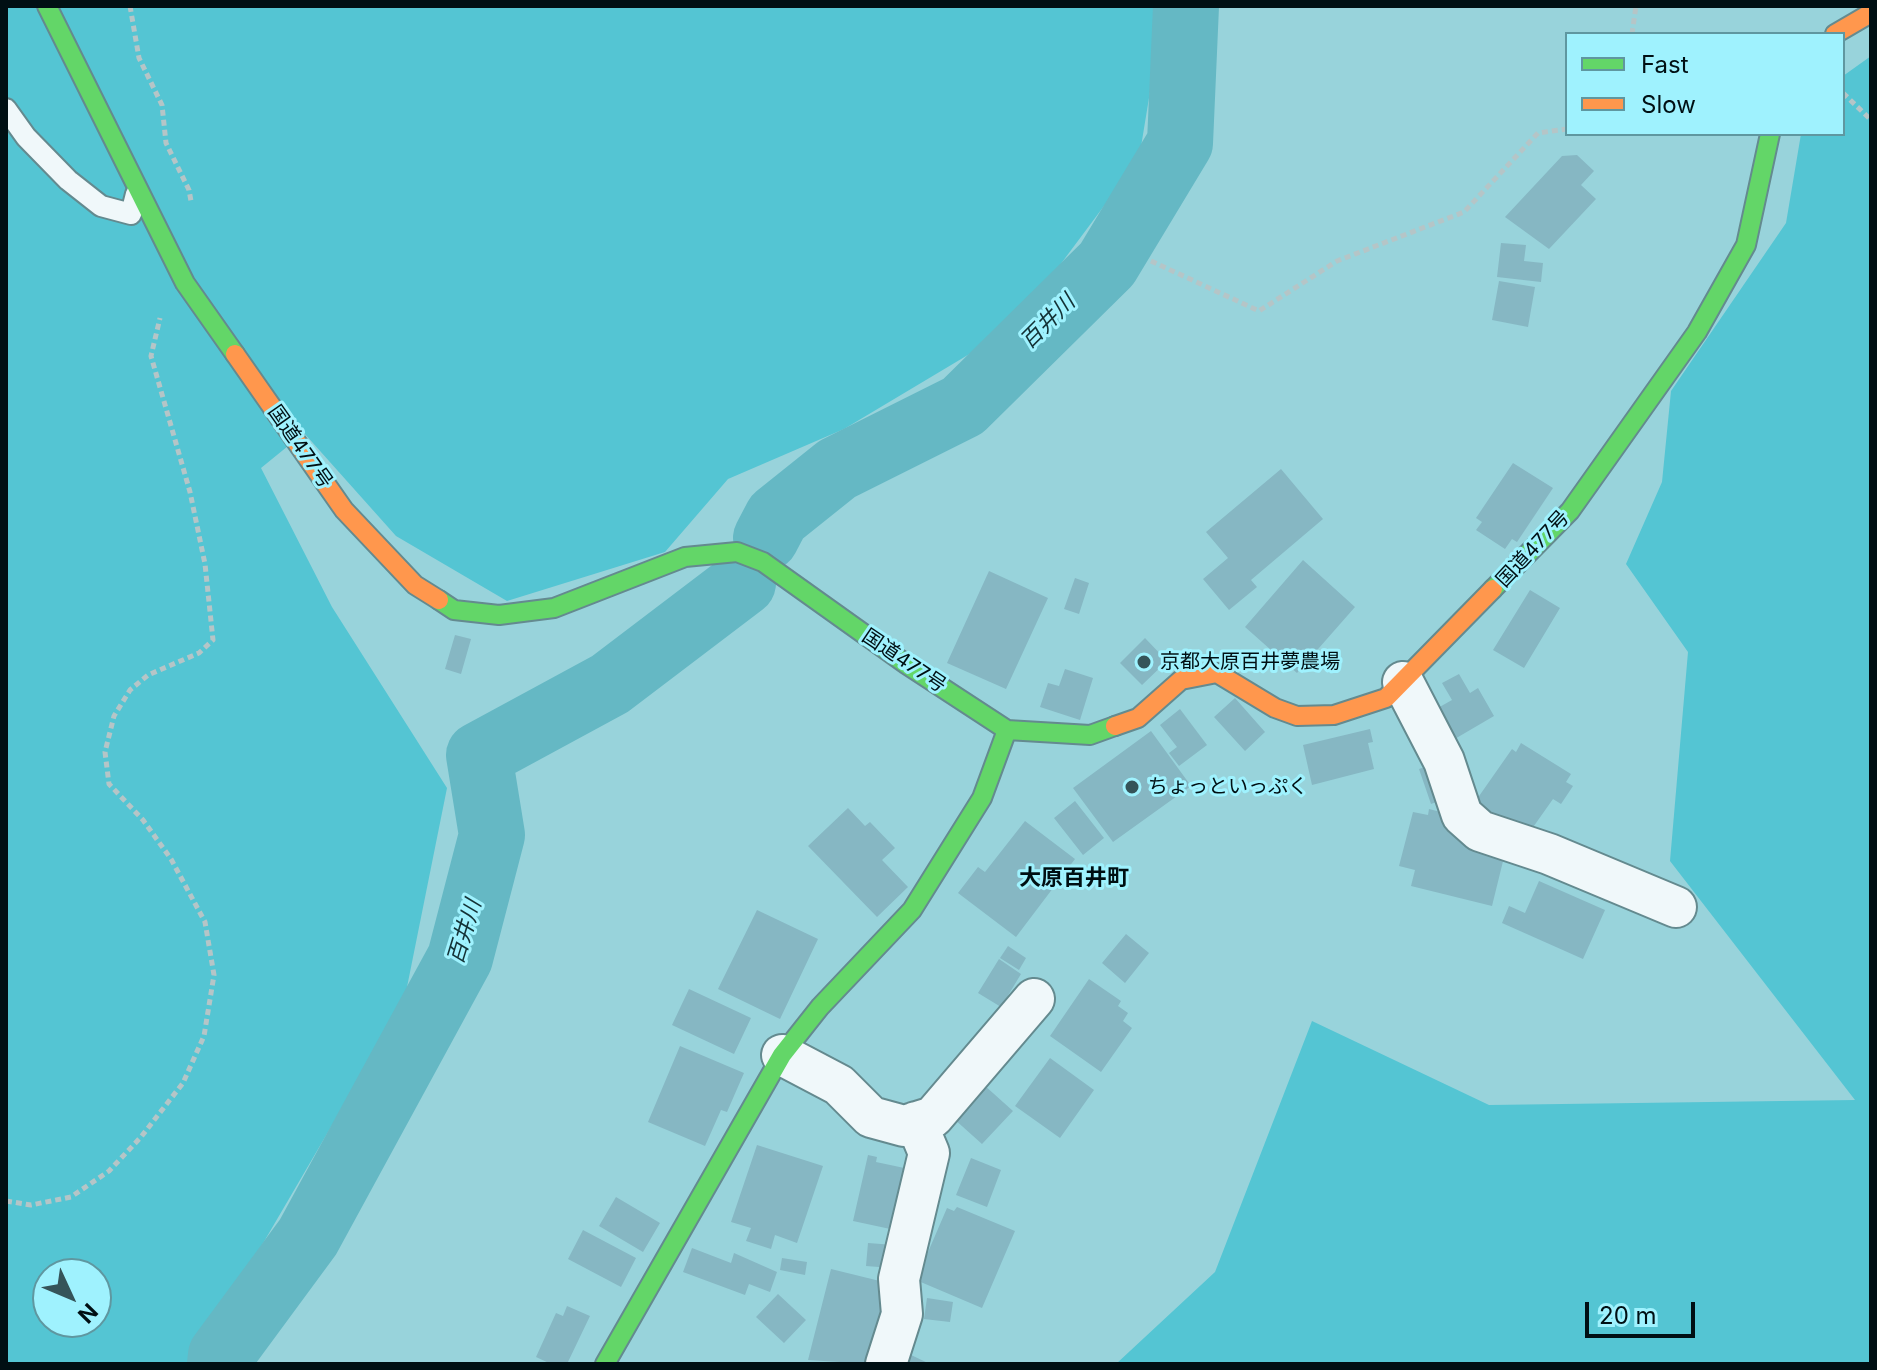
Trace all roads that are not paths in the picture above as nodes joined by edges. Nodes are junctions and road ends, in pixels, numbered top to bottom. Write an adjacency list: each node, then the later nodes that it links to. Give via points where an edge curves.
1 (47, 6): 6 (main road, 国道477号)
2 (1871, 13): 3 (main road)
3 (1838, 32)
4 (6, 109): 6 (lane, via 68,180 101,206 131,214)
5 (1770, 136): 7 (main road, 国道477号, via 1746,245 1697,332 1570,511)
6 (137, 190): 8 (main road, 国道477号, via 185,283 344,510 415,585 454,610 499,615 554,608 685,557 737,552 763,562)
7 (1403, 682): 8 (main road, 国道477号, via 1386,698 1334,715 1297,716 1217,673 1181,680 1138,718 1090,735); 9 (street, via 1444,761 1462,815 1480,831)
8 (1007, 730): 11 (main road, via 982,798 912,910)
9 (1676, 907)
10 (1034, 999): 12 (street, via 933,1117)
11 (782, 1055): 12 (street, via 839,1085 871,1117 904,1126); 13 (main road)
12 (916, 1122): 14 (street, via 929,1153 899,1279 902,1314)
13 (605, 1364)
14 (886, 1364)

